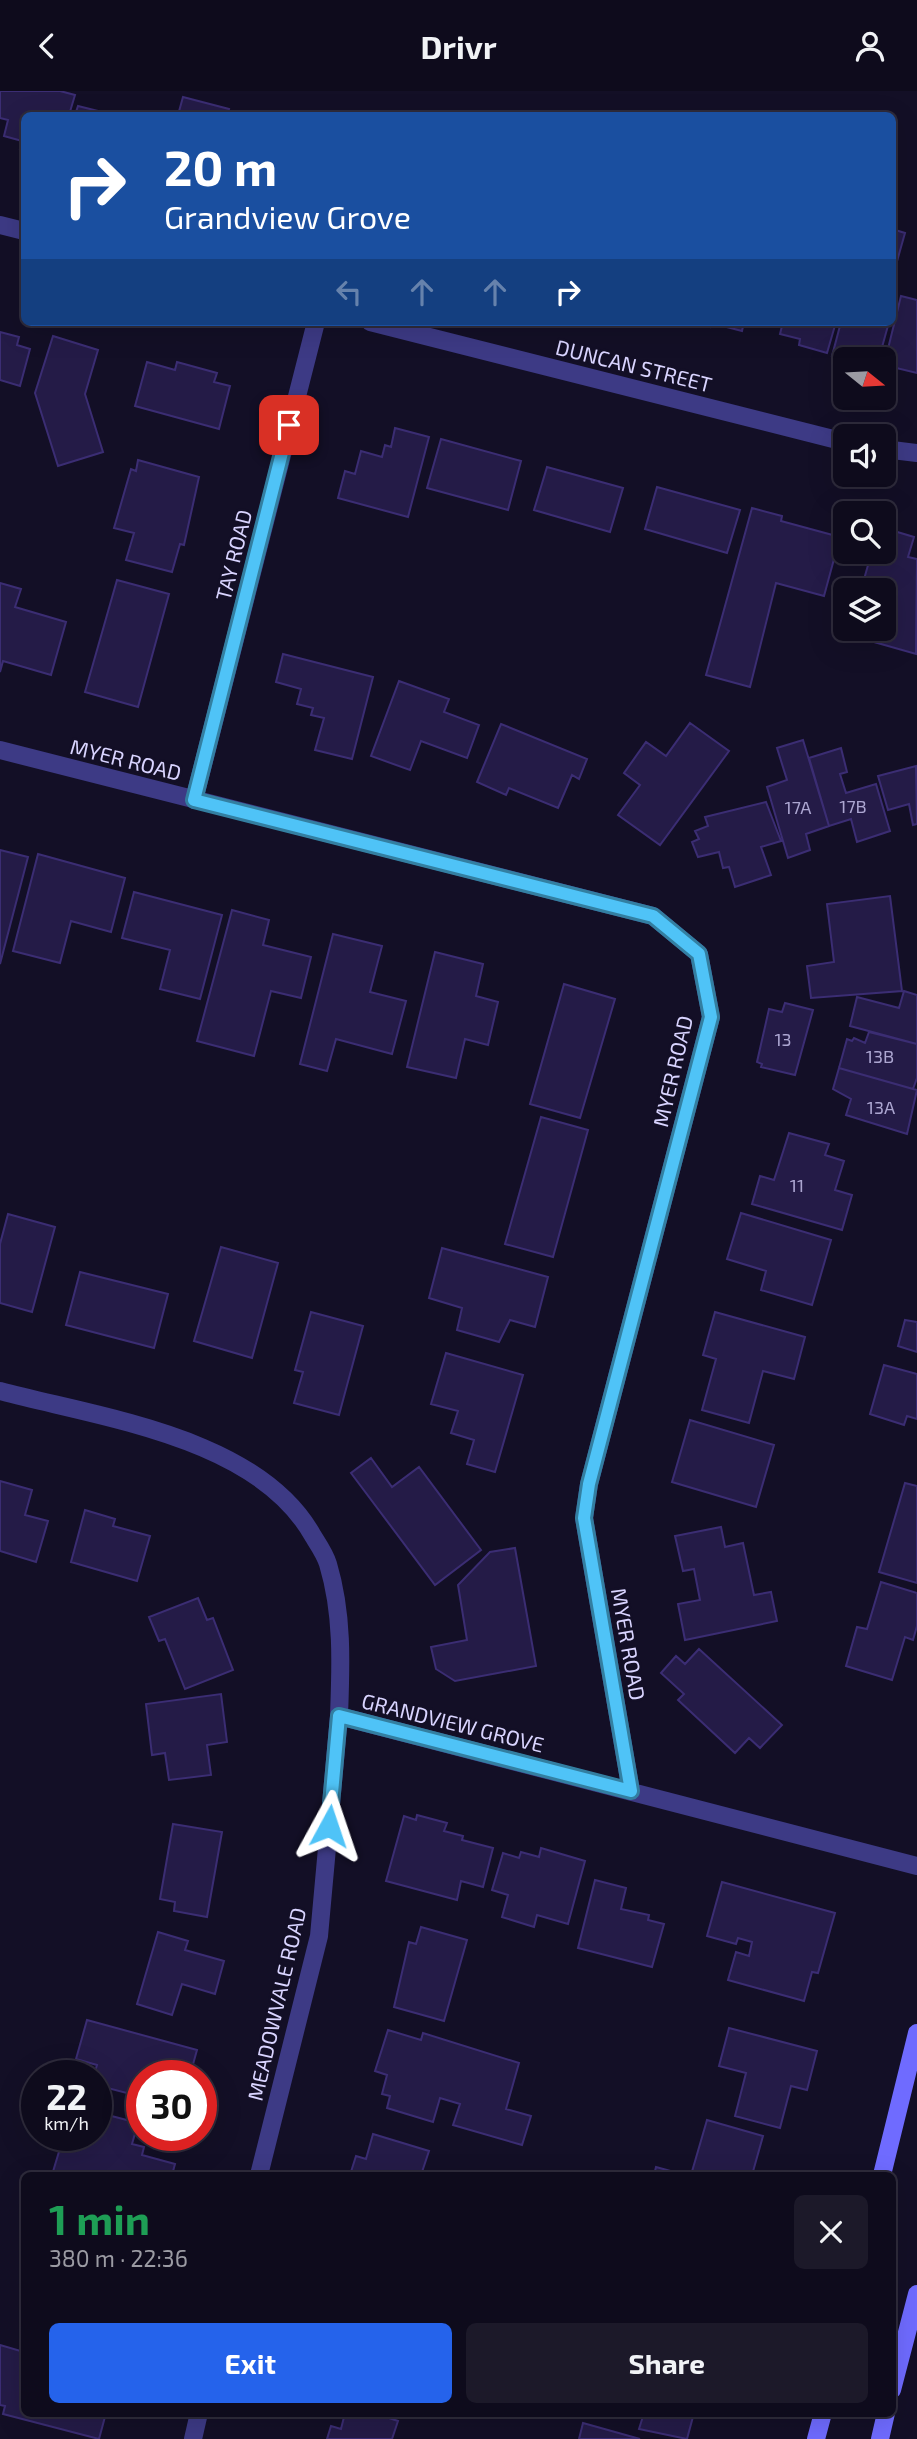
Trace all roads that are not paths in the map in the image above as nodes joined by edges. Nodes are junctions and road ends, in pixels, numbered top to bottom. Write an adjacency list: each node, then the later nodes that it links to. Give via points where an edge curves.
1 (0, 225): 2 (street)
2 (21, 230)
3 (315, 326): 9 (street, TAY ROAD)
4 (386, 326): 5 (street, DUNCAN STREET)
5 (833, 439)
6 (896, 450): 7 (street)
7 (917, 453)
8 (0, 750): 9 (street, MYER ROAD)
9 (194, 800): 12 (street, MYER ROAD, via 653,916 699,954 711,1017 589,1484 584,1518)
10 (0, 1391): 11 (street, GRANDVIEW GROVE, via 195,1442 255,1473 299,1511 328,1562 342,1636)
11 (339, 1716): 12 (street, GRANDVIEW GROVE); 15 (street, MEADOWVALE ROAD, via 319,1936)
12 (631, 1791): 13 (street, GRANDVIEW GROVE)
13 (917, 1866)
14 (917, 2033): 16 (main road)
15 (260, 2172)
16 (883, 2172)
17 (917, 2294): 18 (main road)
18 (896, 2374)
19 (198, 2417): 22 (street)
20 (822, 2417): 23 (main road)
21 (885, 2417): 24 (main road)
22 (193, 2439)
23 (816, 2439)
24 (880, 2439)

